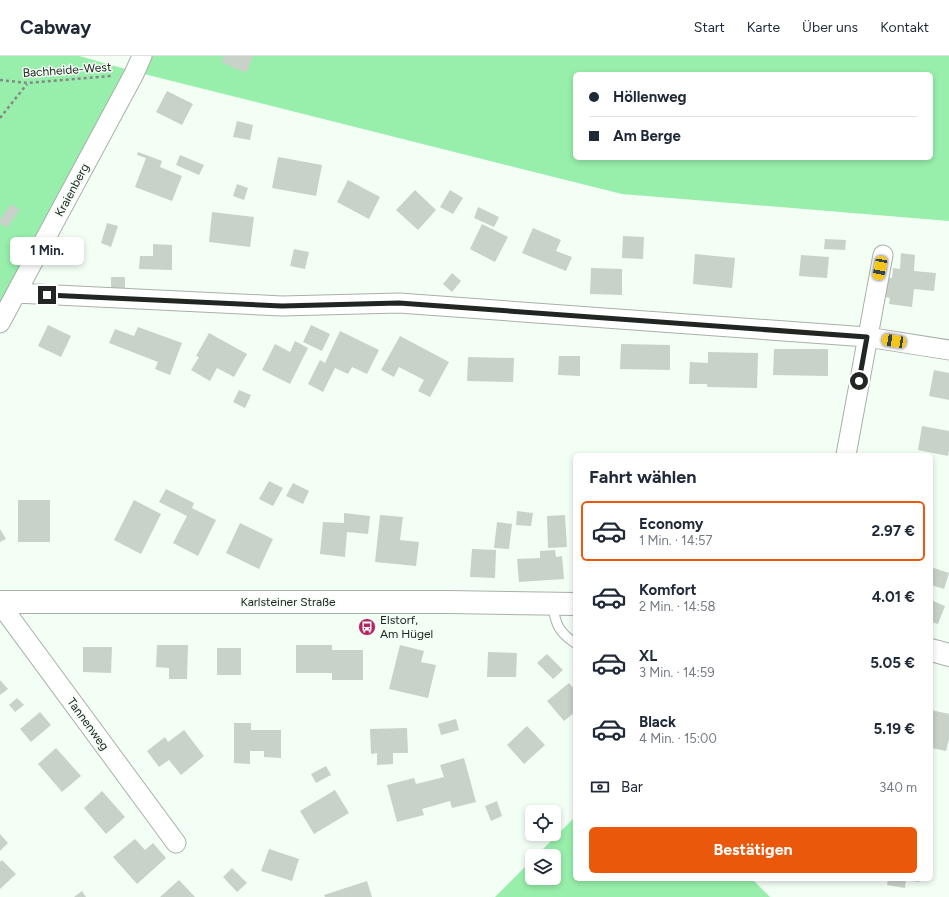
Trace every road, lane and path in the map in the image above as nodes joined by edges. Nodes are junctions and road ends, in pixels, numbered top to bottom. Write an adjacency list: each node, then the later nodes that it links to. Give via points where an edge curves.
1 (142, 56): 2 (street, Kraienberg)
2 (134, 74): 4 (path, Bachheide-West); 7 (street, Kraienberg)
3 (0, 80): 4 (path, Bachheide-West)
4 (28, 83): 5 (path)
5 (0, 118)
6 (883, 255): 9 (street)
7 (16, 293): 8 (street, Kraienberg); 9 (street, via 282,306 399,303)
8 (0, 322)
9 (867, 337): 10 (street); 11 (street)
10 (949, 350)
11 (846, 453)
12 (0, 603): 13 (street, Karlsteiner Straße); 18 (street, Tannenweg)
13 (552, 604): 14 (street, Karlsteiner Straße); 15 (lane, via 559,628)
14 (573, 604)
15 (573, 641)
16 (933, 651): 17 (street)
17 (949, 655)
18 (176, 843)

